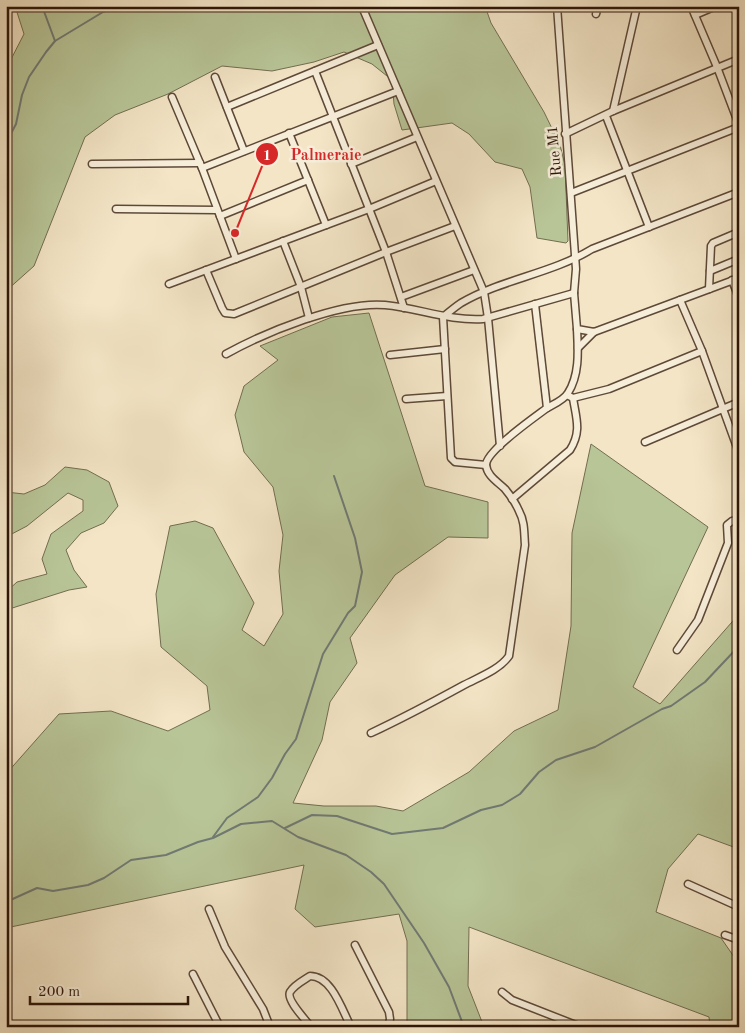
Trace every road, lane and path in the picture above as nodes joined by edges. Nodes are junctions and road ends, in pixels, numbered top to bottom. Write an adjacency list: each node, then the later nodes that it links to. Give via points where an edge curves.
1 (557, 6): 22 (street, Rue M1)
2 (598, 6): 7 (street)
3 (637, 6): 17 (street)
4 (691, 6): 8 (street)
5 (716, 6): 8 (street)
6 (363, 9): 9 (street)
7 (596, 14)
8 (695, 15): 11 (street)
9 (378, 45): 12 (street); 14 (street)
10 (739, 59): 11 (street)
11 (717, 67): 17 (street); 20 (street)
12 (315, 71): 16 (street); 18 (street)
13 (214, 77): 16 (street)
14 (398, 91): 18 (street); 23 (street)
15 (172, 97): 27 (street)
16 (227, 107): 24 (street)
17 (613, 111): 19 (street)
18 (333, 116): 21 (street); 26 (street)
19 (606, 116): 22 (street); 28 (street)
20 (739, 126): 28 (street)
21 (289, 133): 24 (street); 29 (street)
22 (565, 134): 32 (street, Rue M1)
23 (417, 136): 26 (street); 30 (street)
24 (244, 151): 27 (street)
25 (92, 164): 27 (street)
26 (351, 164): 34 (street)
27 (201, 165): 35 (street)
28 (627, 171): 32 (street); 38 (street)
29 (308, 180): 35 (street); 36 (street)
30 (436, 181): 34 (street); 37 (street)
31 (739, 192): 38 (street)
32 (571, 193): 43 (street, Rue M1)
33 (116, 209): 35 (street)
34 (369, 209): 36 (street); 41 (street)
35 (218, 213): 42 (street)
36 (326, 225): 40 (street)
37 (456, 226): 41 (street); 46 (street)
38 (649, 227): 43 (street)
39 (739, 232): 47 (street, via 711,246)
40 (282, 242): 42 (street); 50 (street)
41 (386, 252): 50 (street); 54 (street)
42 (236, 259): 45 (street)
43 (575, 259): 52 (street); 53 (street, Rue M1)
44 (739, 259): 47 (street)
45 (206, 270): 49 (street); 50 (street, via 228,315)
46 (474, 270): 52 (street); 54 (street)
47 (710, 271): 51 (street)
48 (735, 279): 51 (street); 55 (street)
49 (170, 284)
50 (300, 287): 60 (street)
51 (709, 289): 56 (street)
52 (484, 292): 59 (street); 61 (street)
53 (574, 293): 57 (street); 62 (street, Rue M1)
54 (401, 298): 58 (street)
55 (739, 298)
56 (680, 300): 63 (street); 66 (street)
57 (535, 304): 61 (street); 73 (street)
58 (404, 308): 59 (street); 60 (street, via 355,305)
59 (442, 316): 61 (street, via 468,320); 65 (street)
60 (308, 318): 67 (street)
61 (488, 318): 76 (street)
62 (577, 329): 63 (street); 64 (street, Rue M1)
63 (594, 332): 64 (street)
64 (578, 348): 70 (street, Rue M1)
65 (444, 349): 68 (street); 69 (street)
66 (702, 351): 70 (street, via 609,389); 74 (street)
67 (226, 354)
68 (390, 355)
69 (448, 396): 71 (street); 78 (street, via 451,458 455,462)
70 (570, 397): 73 (street); 79 (street, via 578,427 575,442 570,450)
71 (406, 399)
72 (739, 402): 74 (street)
73 (547, 408): 76 (street)
74 (723, 408): 75 (street); 77 (street)
75 (645, 442)
76 (500, 446): 78 (street, via 488,458)
77 (739, 453)
78 (486, 465): 79 (street, via 494,480)
79 (512, 499): 82 (street, via 522,518 525,545 510,656 477,678)
80 (739, 519): 81 (street, via 728,525 728,543 698,620)
81 (677, 650)
82 (371, 733)
83 (688, 884): 84 (street)
84 (739, 907)
85 (209, 909): 92 (street)
86 (725, 935): 87 (street)
87 (739, 940)
88 (355, 945): 95 (street, via 389,1012 389,1024)
89 (193, 974): 91 (street)
90 (502, 992): 96 (street, via 512,1000)
91 (220, 1027)
92 (270, 1027)
93 (311, 1027): 94 (street, via 289,996 310,976 324,980)
94 (351, 1027)
95 (384, 1027)
96 (581, 1027)

